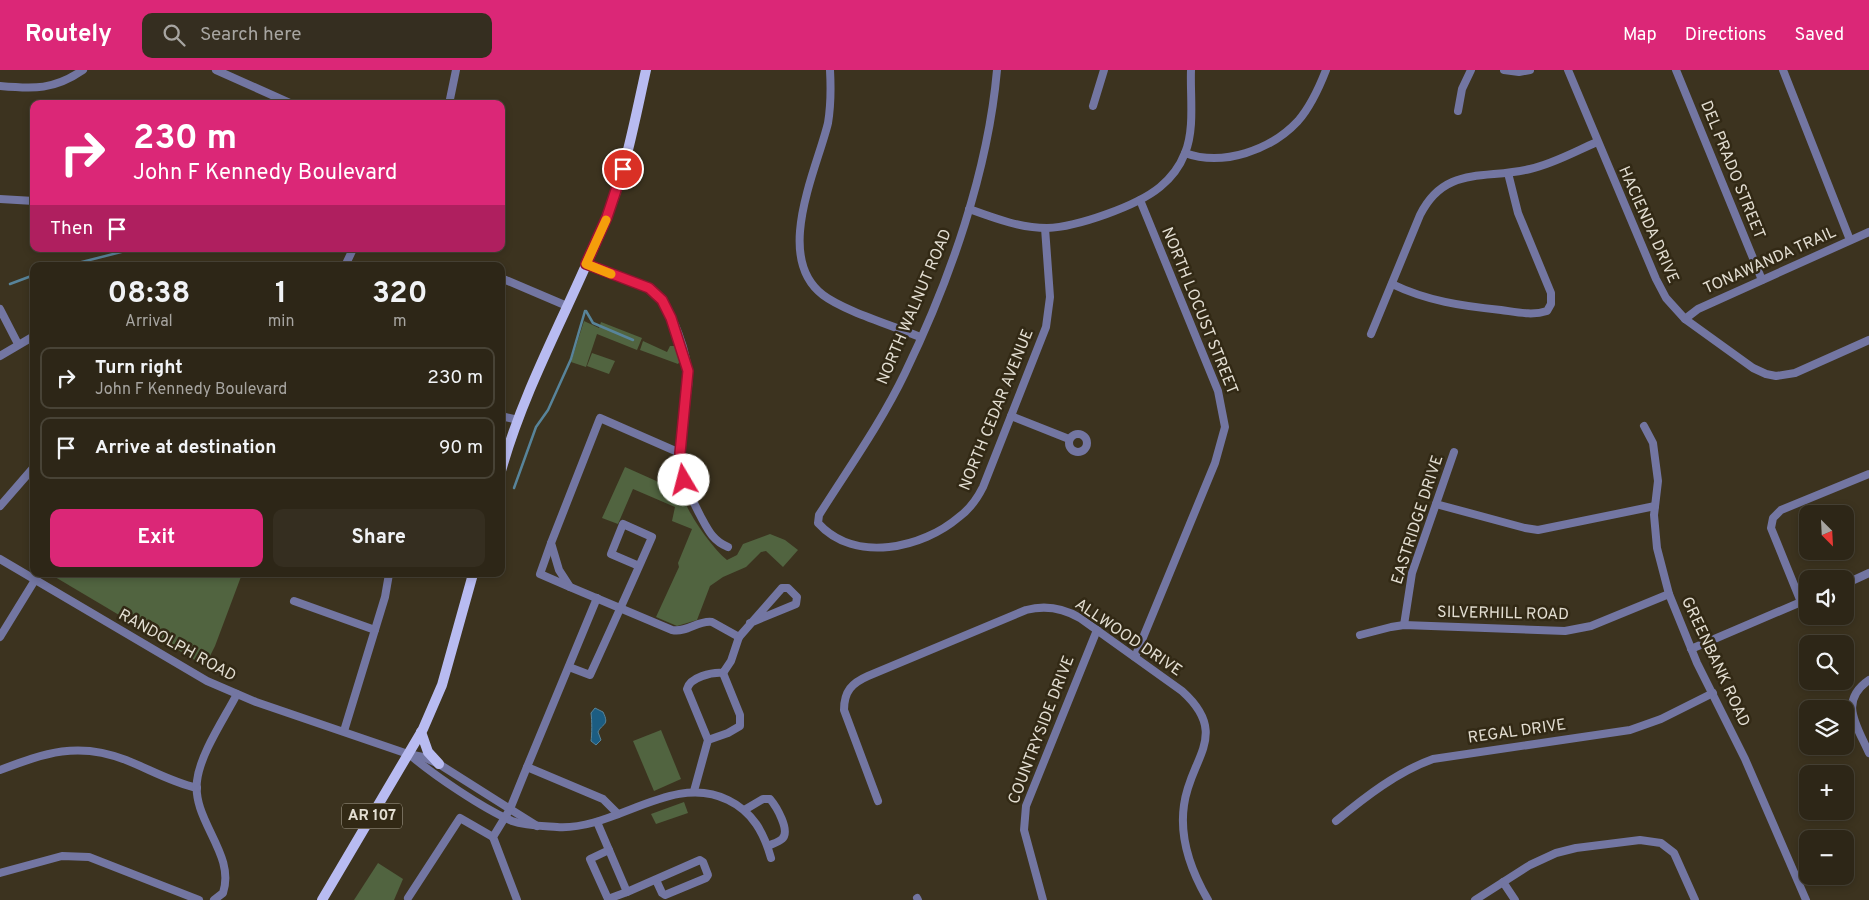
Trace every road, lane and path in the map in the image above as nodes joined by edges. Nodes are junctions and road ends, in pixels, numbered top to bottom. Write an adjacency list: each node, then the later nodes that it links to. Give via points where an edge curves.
1 (83, 70): 16 (street, via 46,88)
2 (216, 70): 17 (street)
3 (456, 70): 18 (street)
4 (646, 70): 31 (main road, via 621,176)
5 (830, 70): 39 (street, via 831,105 803,206 801,253 806,274 815,288 829,299)
6 (997, 70): 27 (street, NORTH WALNUT ROAD, via 981,166)
7 (1104, 70): 19 (street)
8 (1191, 70): 22 (street, via 1190,132)
9 (1326, 70): 22 (street, via 1306,111 1277,137 1231,157 1210,159)
10 (1471, 70): 20 (street, via 1462,89)
11 (1504, 70): 12 (street)
12 (1530, 70)
13 (1568, 70): 21 (street, HACIENDA DRIVE)
14 (1676, 70): 33 (street, DEL PRADO STREET)
15 (1783, 70): 30 (street)
16 (0, 86)
17 (283, 100)
18 (450, 100)
19 (1093, 106)
20 (1458, 111)
21 (1598, 142): 23 (street, via 1545,165); 37 (street, HACIENDA DRIVE, via 1661,290)
22 (1185, 153): 25 (street, via 1168,180)
23 (1508, 173): 34 (street, via 1458,179 1434,194 1420,215); 34 (street, via 1518,213 1551,293 1547,311 1529,314 1453,305)
24 (0, 199): 26 (street)
25 (1140, 200): 28 (street, via 1086,221); 82 (street, NORTH LOCUST STREET, via 1218,391 1224,428 1215,462)
26 (30, 201)
27 (969, 209): 28 (street, via 1012,223); 39 (street, NORTH WALNUT ROAD)
28 (1045, 228): 44 (street, NORTH CEDAR AVENUE, via 1050,278 1049,312)
29 (1869, 232): 30 (street, TONAWANDA TRAIL)
30 (1850, 240): 33 (street, TONAWANDA TRAIL)
31 (586, 264): 35 (main road); 50 (street, via 649,288 667,308 688,371)
32 (505, 280): 35 (street)
33 (1762, 280): 37 (street, TONAWANDA TRAIL, via 1698,309)
34 (1392, 284): 38 (street)
35 (567, 306): 46 (main road)
36 (0, 309): 42 (street)
37 (1685, 319): 41 (street, HACIENDA DRIVE, via 1742,361 1766,374 1786,375)
38 (1371, 334)
39 (920, 337): 57 (street, NORTH WALNUT ROAD, via 891,400 819,515 818,523)
40 (30, 338): 42 (street)
41 (1869, 340)
42 (18, 344): 43 (street)
43 (0, 356)
44 (1012, 416): 48 (street); 57 (street, NORTH CEDAR AVENUE, via 983,487 968,510 951,524 916,541 891,547 862,546)
45 (505, 417): 46 (street)
46 (518, 420): 51 (main road)
47 (1644, 426): 56 (street, GREENBANK ROAD, via 1652,443 1658,481)
48 (1069, 440)
49 (1454, 452): 54 (street, EASTRIDGE DRIVE)
50 (680, 453): 58 (street, via 600,418); 59 (street, via 689,496 710,534)
51 (505, 459)
52 (30, 472): 55 (street)
53 (1869, 474): 68 (street, via 1781,510 1773,518 1771,528)
54 (1436, 504): 56 (street, via 1538,530); 75 (street, EASTRIDGE DRIVE, via 1412,573)
55 (0, 506)
56 (1655, 506): 69 (street, GREENBANK ROAD, via 1657,548)
57 (830, 532)
58 (551, 543): 67 (street, via 559,570); 67 (street, via 540,574)
59 (728, 547)
60 (0, 559): 65 (street, RANDOLPH ROAD)
61 (639, 566): 61 (street, via 652,537 623,524 611,554); 73 (street)
62 (1869, 573): 66 (street)
63 (388, 577): 76 (street)
64 (472, 577): 89 (main road, AR 107, via 442,684)
65 (35, 580): 79 (street); 87 (street, RANDOLPH ROAD, via 187,670)
66 (1854, 580)
67 (570, 587): 70 (street)
68 (1799, 590)
69 (1669, 594): 75 (street, SILVERHILL ROAD, via 1591,626 1565,631); 81 (street, GREENBANK ROAD)
70 (597, 598): 73 (street); 83 (street)
71 (294, 600): 76 (street)
72 (1799, 603): 81 (street)
73 (620, 608): 80 (street, via 680,632 712,622); 83 (street, via 590,675)
74 (750, 623): 74 (street, via 782,588 788,588 798,597 796,604); 80 (street)
75 (1404, 625): 78 (street, SILVERHILL ROAD)
76 (375, 630): 88 (street)
77 (1097, 630): 82 (street, ALLWOOD DRIVE); 98 (street, ALLWOOD DRIVE, via 1064,610 1034,608 868,676 851,686 844,698 844,710); 119 (street, COUNTRYSIDE DRIVE, via 1026,806 1024,830)
78 (1360, 635)
79 (0, 637)
80 (739, 637): 84 (street)
81 (1691, 649): 86 (street, GREENBANK ROAD)
82 (1134, 657): 120 (street, ALLWOOD DRIVE, via 1192,701 1204,721 1205,743 1188,785 1183,827 1191,864)
83 (568, 668): 94 (street)
84 (723, 673): 90 (street, via 740,715 740,726); 90 (street, via 710,674 692,682 687,689)
85 (1869, 680): 91 (street, via 1856,690 1852,705)
86 (1712, 693): 103 (street, REGAL DRIVE, via 1630,730 1432,760 1396,777); 124 (street, GREENBANK ROAD, via 1746,759)
87 (236, 694): 88 (street, RANDOLPH ROAD); 96 (street, via 201,766)
88 (344, 731): 92 (street, RANDOLPH ROAD)
89 (421, 732): 92 (main road, AR 107); 93 (main road, via 428,752)
90 (708, 740): 97 (street)
91 (1869, 753)
92 (408, 754): 93 (street, RANDOLPH ROAD); 102 (street, RANDOLPH ROAD, via 426,769); 118 (main road, AR 107)
93 (439, 764): 99 (street, RANDOLPH ROAD)
94 (528, 767): 99 (street); 101 (street, via 603,799)
95 (0, 770): 96 (street, via 49,752 83,750 111,754 182,785)
96 (197, 788): 117 (street, via 201,814 225,871 223,894)
97 (694, 791): 100 (street, RANDOLPH ROAD, via 723,797); 101 (street, RANDOLPH ROAD, via 671,795)
98 (878, 801)
99 (510, 809): 102 (street); 105 (street, RANDOLPH ROAD)
100 (746, 809): 107 (street, RANDOLPH ROAD); 107 (street, via 763,799 770,799 774,804 785,836)
101 (618, 814): 104 (street, RANDOLPH ROAD)
102 (504, 816): 105 (street, RANDOLPH ROAD); 106 (street)
103 (1336, 821)
104 (596, 822): 105 (street, RANDOLPH ROAD, via 559,828); 108 (street)
105 (537, 826)
106 (492, 837): 114 (street, via 460,818); 115 (street)
107 (768, 846): 109 (street, RANDOLPH ROAD)
108 (609, 850): 113 (street); 113 (street, via 590,859 608,899)
109 (771, 858)
110 (0, 873): 116 (street, via 62,856 89,857)
111 (656, 880): 111 (street, via 700,860 708,875 665,896); 113 (street)
112 (1503, 882): 121 (street); 122 (street); 123 (street, via 1556,853 1648,840 1674,853)
113 (627, 892)
114 (408, 898)
115 (514, 898)
116 (198, 900)
117 (214, 900)
118 (322, 900)
119 (1043, 900)
120 (1208, 900)
121 (1475, 900)
122 (1515, 900)
123 (1695, 900)
124 (1806, 900)

